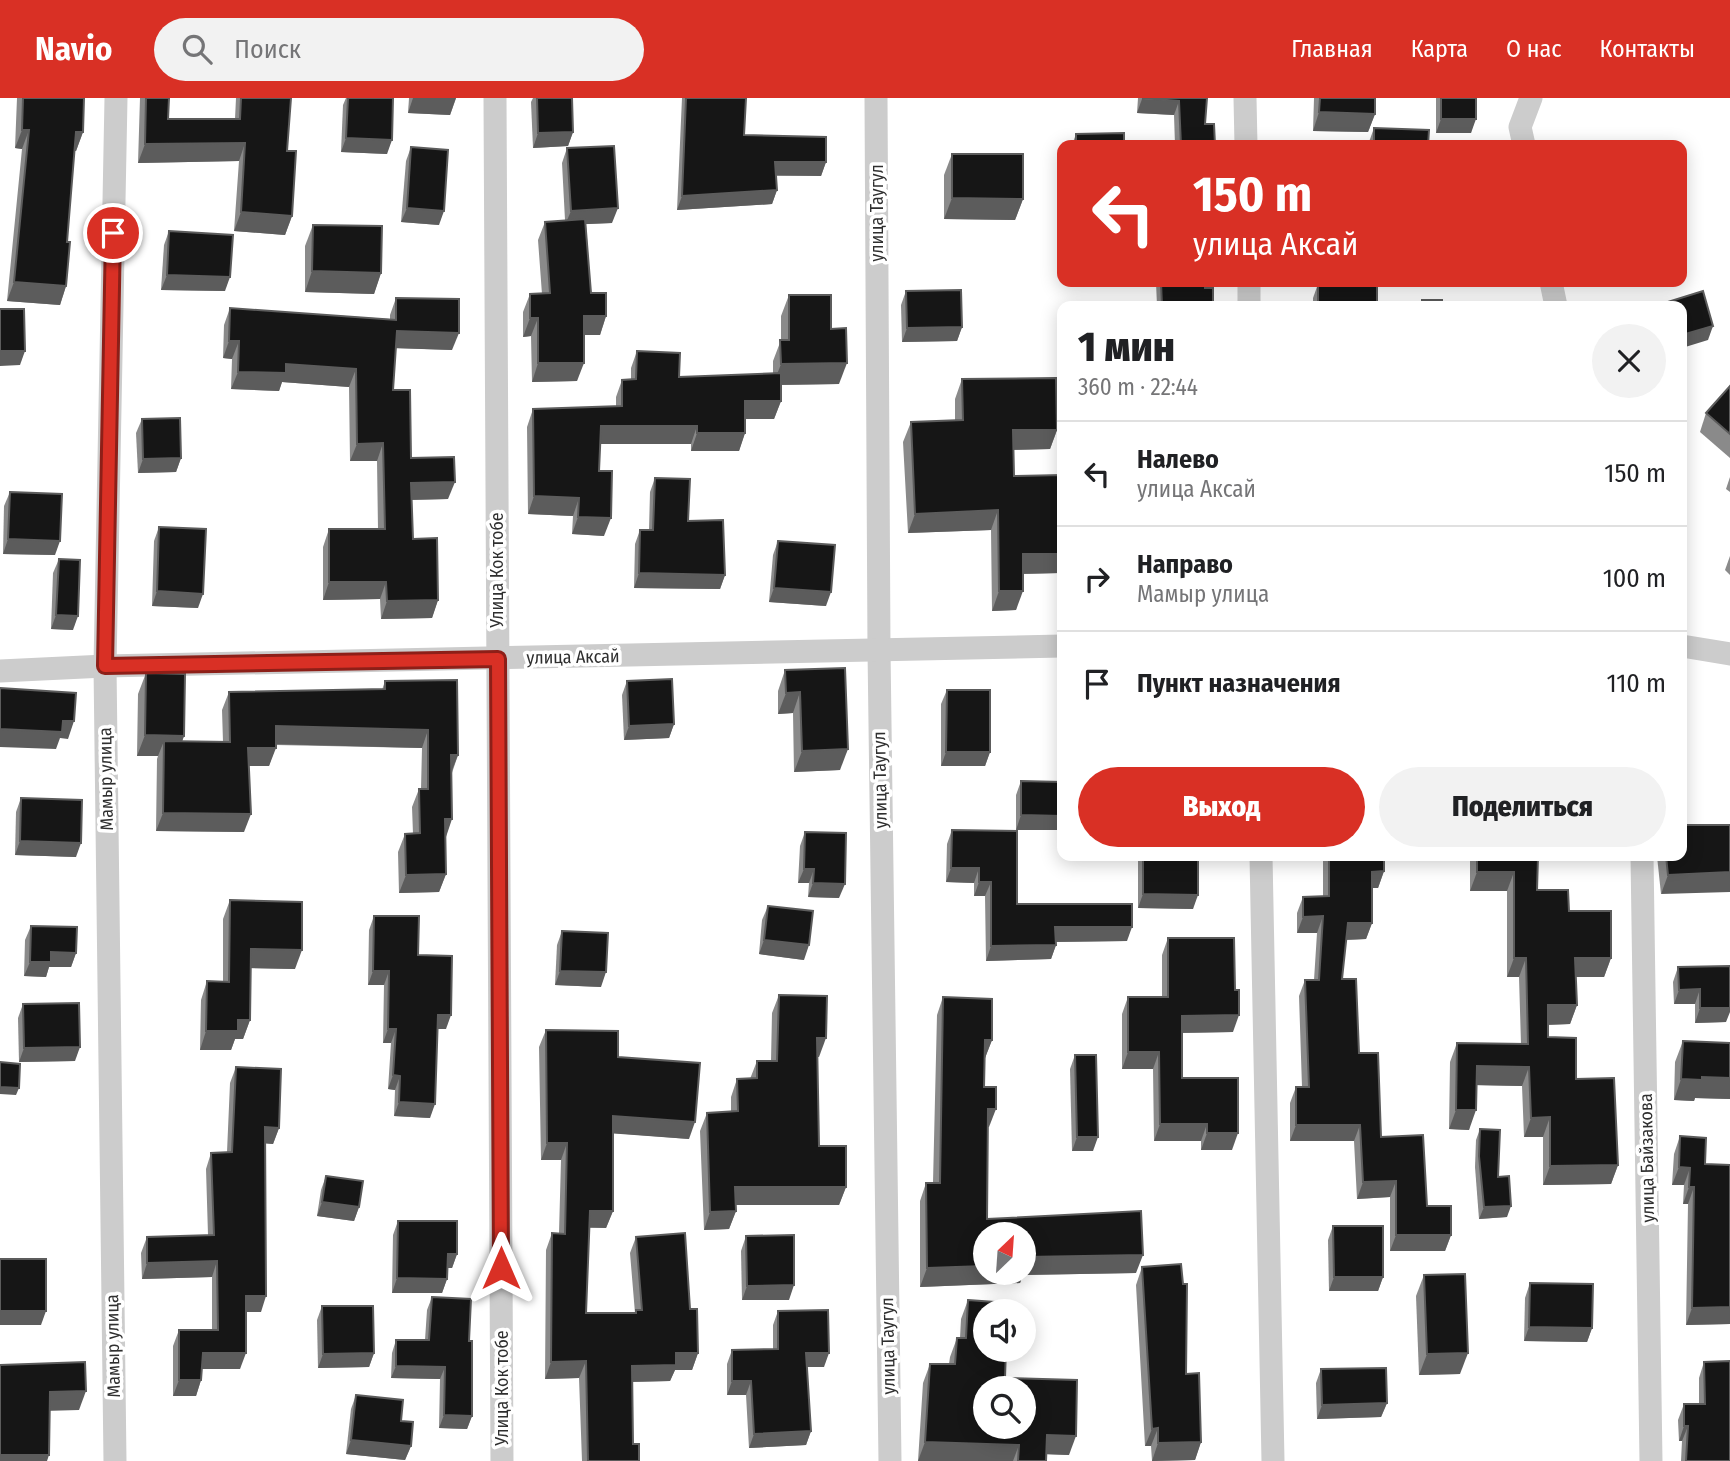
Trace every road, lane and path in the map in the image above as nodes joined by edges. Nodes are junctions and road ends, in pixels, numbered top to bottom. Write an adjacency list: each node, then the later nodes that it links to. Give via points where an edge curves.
1 (116, 98): 13 (street, Мамыр улица)
2 (495, 98): 12 (street, Улица Кок тобе)
3 (876, 98): 10 (street, улица Таугул)
4 (1245, 98): 6 (street)
5 (1531, 98): 7 (street, via 1520,127)
6 (1246, 140)
7 (1523, 140)
8 (1057, 646): 10 (street, улица Аксай)
9 (1687, 647): 11 (street)
10 (879, 650): 12 (street, улица Аксай); 19 (street, улица Таугул)
11 (1730, 654)
12 (498, 659): 13 (street, улица Аксай); 18 (street, Улица Кок тобе)
13 (105, 666): 14 (street, улица Аксай); 17 (street, Мамыр улица)
14 (0, 671)
15 (1261, 861): 20 (street)
16 (1642, 861): 21 (street, улица Байзакова)
17 (115, 1461)
18 (502, 1461)
19 (890, 1461)
20 (1273, 1461)
21 (1651, 1461)

